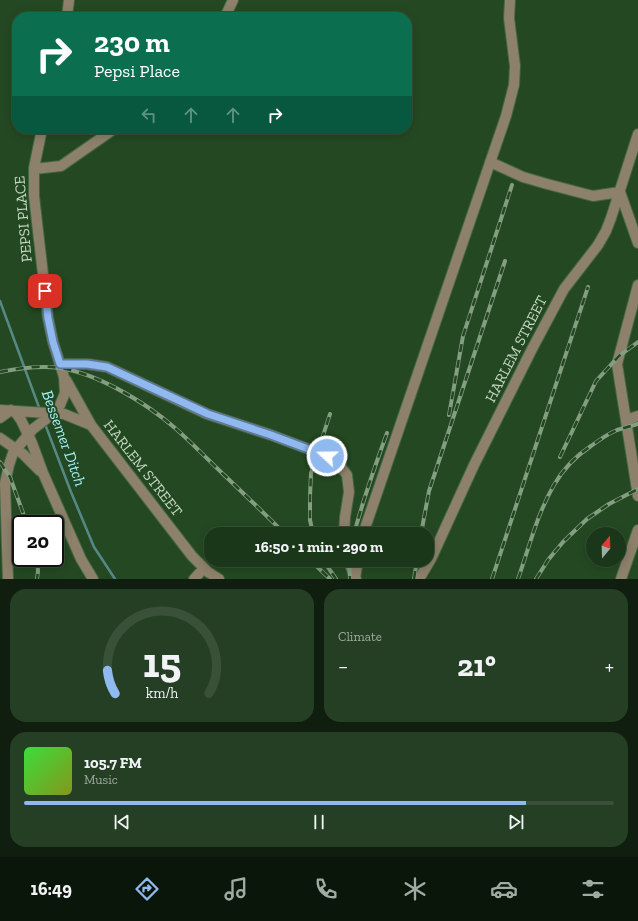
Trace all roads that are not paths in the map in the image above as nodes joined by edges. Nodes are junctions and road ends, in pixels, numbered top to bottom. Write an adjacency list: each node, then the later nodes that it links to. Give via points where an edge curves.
1 (69, 0): 4 (lane)
2 (233, 0): 5 (lane)
3 (510, 0): 9 (lane, via 514,85)
4 (68, 12)
5 (227, 12)
6 (41, 134): 10 (lane, PEPSI PLACE)
7 (107, 134): 10 (lane, via 61,166)
8 (638, 134): 11 (lane, HARLEM STREET)
9 (490, 162): 11 (lane, via 547,184 593,196); 32 (lane)
10 (34, 169): 15 (lane, PEPSI PLACE, via 34,196 48,318)
11 (620, 192): 12 (lane); 42 (lane, HARLEM STREET, via 606,231 564,289 532,349 474,465 431,560)
12 (638, 243)
13 (637, 288): 14 (lane); 22 (lane, via 617,364)
14 (638, 303)
15 (60, 364): 16 (lane, PEPSI PLACE); 31 (lane, via 107,367 208,414 327,456 338,463 347,475 349,492)
16 (64, 377): 19 (lane, via 65,393); 23 (lane)
17 (0, 410): 18 (lane, HARLEM STREET)
18 (11, 410): 19 (lane, HARLEM STREET); 21 (lane); 24 (lane, via 21,420)
19 (54, 414): 23 (lane, HARLEM STREET, via 64,414); 24 (lane)
20 (638, 416): 22 (lane)
21 (0, 418)
22 (626, 420): 29 (lane)
23 (91, 425): 36 (lane, HARLEM STREET)
24 (28, 434): 26 (lane); 27 (lane)
25 (0, 438): 26 (lane)
26 (16, 450): 27 (lane); 30 (lane, via 9,465 6,483)
27 (43, 473): 39 (lane, via 81,559)
28 (0, 490): 30 (lane)
29 (638, 496)
30 (6, 517): 38 (lane)
31 (344, 527)
32 (364, 527)
33 (638, 530): 43 (lane)
34 (351, 567): 37 (lane)
35 (357, 567): 37 (lane)
36 (204, 568): 40 (lane); 41 (lane, HARLEM STREET)
37 (356, 578)
38 (8, 579)
39 (93, 579)
40 (194, 579)
41 (219, 579)
42 (419, 579)
43 (621, 579)

